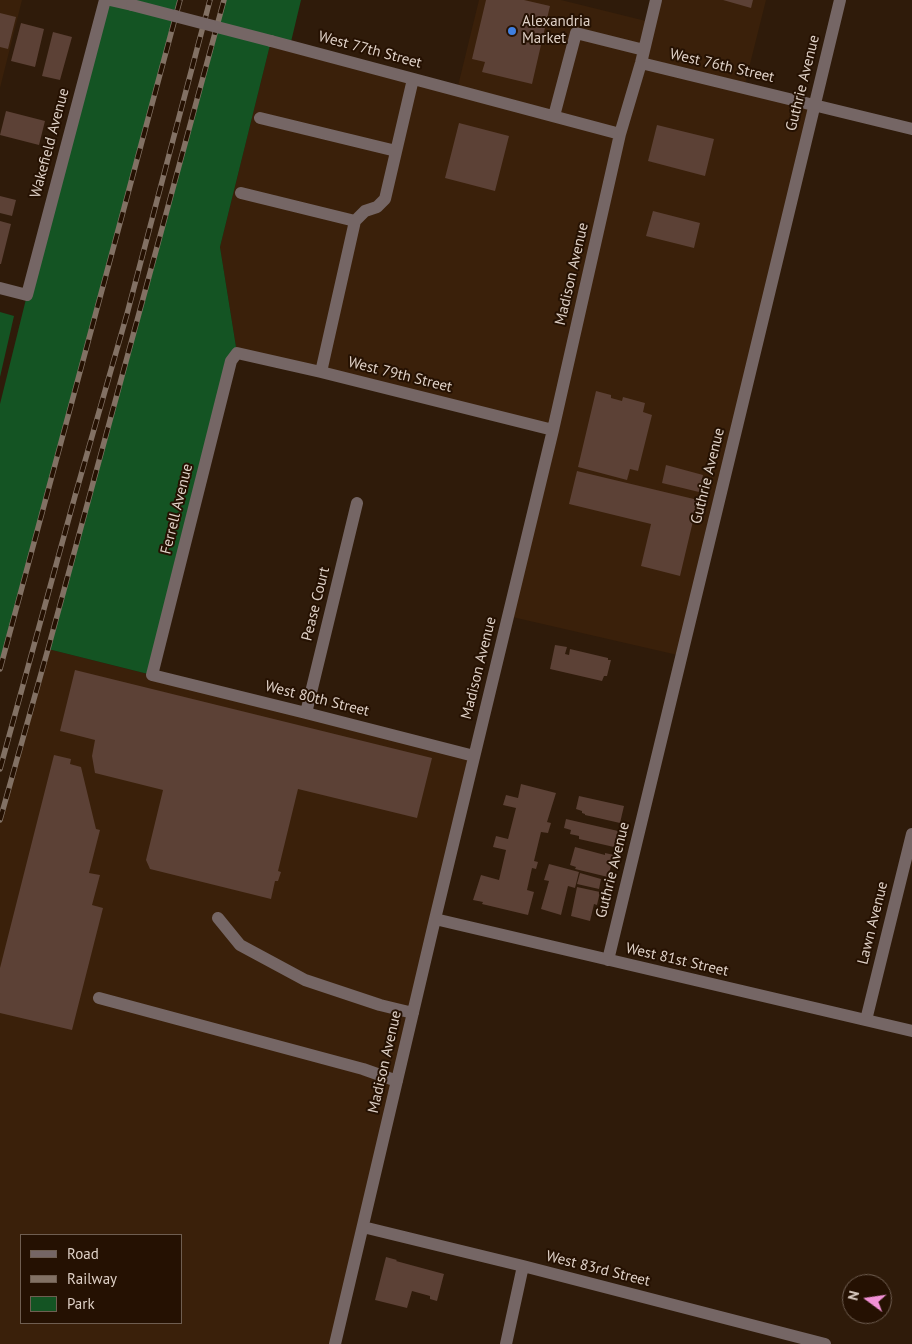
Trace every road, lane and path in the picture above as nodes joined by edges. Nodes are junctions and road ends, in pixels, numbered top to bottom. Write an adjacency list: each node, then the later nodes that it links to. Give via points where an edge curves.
1 (105, 0): 16 (street, Wakefield Avenue, via 27,295)
2 (110, 0): 7 (street, West 77th Street, bridge)
3 (656, 0): 5 (street, Madison Avenue)
4 (840, 0): 8 (street, Guthrie Avenue)
5 (644, 50): 6 (street, Madison Avenue); 9 (street, via 576,33)
6 (641, 64): 8 (street, West 76th Street); 12 (street, Madison Avenue)
7 (413, 78): 9 (street, West 77th Street); 13 (street)
8 (814, 105): 11 (street, West 76th Street); 28 (street, Guthrie Avenue)
9 (554, 116): 12 (street, West 77th Street)
10 (260, 118): 13 (street)
11 (912, 128)
12 (620, 134): 19 (street, Madison Avenue)
13 (396, 151): 15 (street, via 385,200 365,211)
14 (242, 193): 15 (street)
15 (356, 221): 18 (street)
16 (0, 288)
17 (237, 353): 18 (street, West 79th Street); 21 (street, Ferrell Avenue, via 231,361)
18 (321, 372): 19 (street, West 79th Street)
19 (554, 430): 23 (street, Madison Avenue)
20 (357, 503): 22 (street, Pease Court)
21 (152, 675): 22 (street, West 80th Street)
22 (306, 713): 23 (street, West 80th Street)
23 (474, 756): 27 (street, Madison Avenue)
24 (912, 834): 25 (street, Lawn Avenue)
25 (909, 860): 31 (street, Lawn Avenue)
26 (218, 918): 30 (street, via 240,945 305,980)
27 (434, 919): 28 (street, West 81st Street); 30 (street, Madison Avenue)
28 (608, 960): 31 (street, West 81st Street)
29 (99, 998): 33 (street)
30 (413, 1013): 33 (street, Madison Avenue)
31 (866, 1020): 32 (street, West 81st Street)
32 (912, 1031)
33 (397, 1081): 34 (street, Madison Avenue)
34 (363, 1227): 35 (street, West 83rd Street); 36 (street, Madison Avenue)
35 (523, 1266): 37 (street); 38 (street, West 83rd Street)
36 (335, 1344)
37 (506, 1344)
38 (825, 1344)

